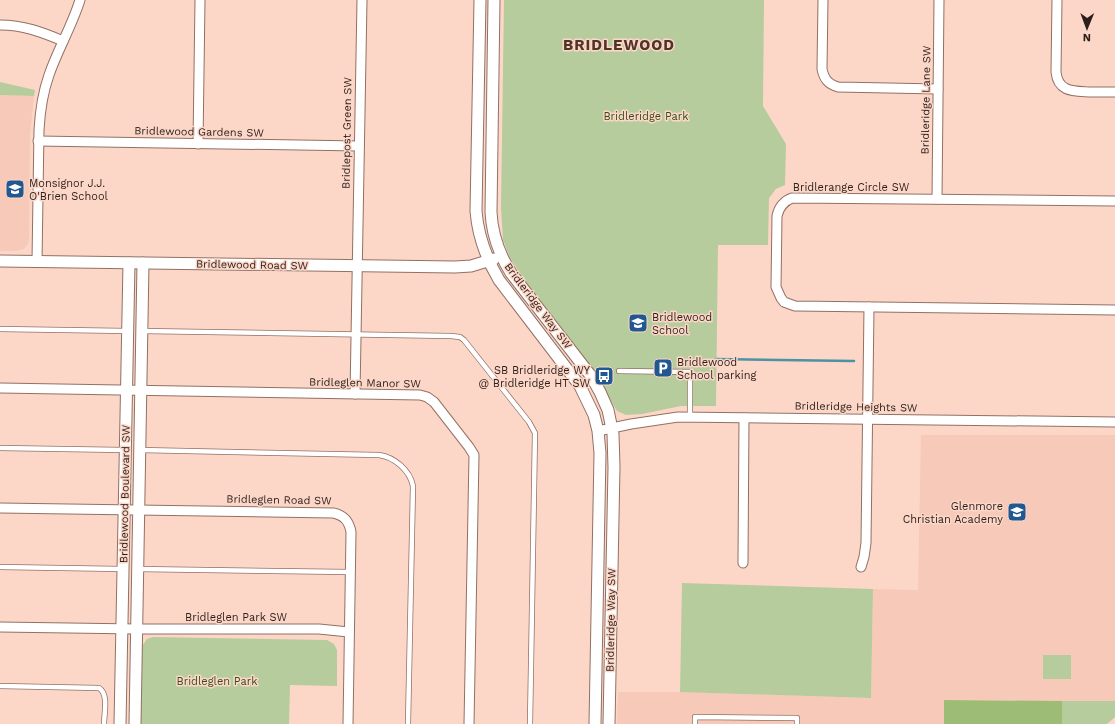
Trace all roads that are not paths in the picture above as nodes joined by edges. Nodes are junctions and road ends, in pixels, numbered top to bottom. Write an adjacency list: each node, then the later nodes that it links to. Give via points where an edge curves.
1 (80, 0): 10 (street)
2 (200, 0): 16 (street)
3 (362, 0): 17 (street, Bridlepost Green SW)
4 (480, 0): 11 (street, Bridleridge Way SW)
5 (494, 0): 12 (street, Bridleridge Way SW)
6 (823, 0): 13 (street, via 822,69 828,83 838,88)
7 (939, 0): 13 (street, Bridleridge Lane SW)
8 (1057, 0): 14 (street, via 1056,72 1059,83 1074,92)
9 (0, 25): 10 (street, via 31,29)
10 (63, 41): 15 (street, via 45,88)
11 (478, 80): 12 (street); 23 (street, Bridleridge Way SW, via 476,211 479,235)
12 (493, 80): 20 (street, Bridleridge Way SW, via 491,212 495,240)
13 (938, 89): 18 (street, Bridleridge Lane SW)
14 (1115, 92)
15 (38, 141): 16 (street, Bridlewood Gardens SW); 22 (street)
16 (198, 144): 17 (street, Bridlewood Gardens SW)
17 (359, 146): 26 (street, Bridlepost Green SW)
18 (937, 199): 19 (street, Bridlerange Circle SW); 27 (street, Bridlerange Circle SW, via 797,198 787,200 779,209 776,287 781,298 795,306)
19 (1115, 201)
20 (502, 256): 23 (street, Bridlewood Road SW); 42 (street, Bridleridge Way SW, via 511,273 593,380 604,399)
21 (0, 261): 22 (street, Bridlewood Road SW)
22 (36, 262): 24 (street, Bridlewood Road SW)
23 (488, 262): 26 (street, Bridlewood Road SW, via 455,267); 43 (street, Bridleridge Way SW, via 504,288 580,386 594,415)
24 (129, 263): 25 (street, Bridlewood Road SW); 30 (street, Bridlewood Boulevard SW)
25 (143, 263): 26 (street, Bridlewood Road SW); 31 (street, Bridlewood Boulevard SW)
26 (357, 267): 32 (street, Bridlepost Green SW)
27 (869, 306): 28 (street, Bridlerange Circle SW); 40 (street)
28 (1115, 310)
29 (0, 329): 30 (lane)
30 (128, 331): 35 (street, Bridlewood Boulevard SW)
31 (142, 331): 32 (lane); 36 (street, Bridlewood Boulevard SW)
32 (356, 334): 37 (street, Bridlepost Green SW); 71 (lane, via 460,337 529,422 535,433)
33 (619, 372): 38 (lane, via 690,372)
34 (0, 388): 35 (street, Bridleglen Manor SW)
35 (126, 390): 36 (street, Bridleglen Manor SW); 45 (street, Bridlewood Boulevard SW)
36 (141, 391): 37 (street, Bridleglen Manor SW); 46 (street, Bridlewood Boulevard SW)
37 (355, 394): 70 (street, Bridleglen Manor SW, via 427,397 434,402 474,456)
38 (690, 417): 39 (street, Bridleridge Heights SW); 42 (street, Bridleridge Heights SW)
39 (744, 418): 40 (street, Bridleridge Heights SW); 52 (street)
40 (867, 419): 41 (street, Bridleridge Heights SW); 54 (street, via 866,543)
41 (1115, 422)
42 (612, 428): 43 (street, Bridleridge Heights SW); 51 (street, Bridleridge Way SW)
43 (598, 431): 50 (street, Bridleridge Way SW)
44 (0, 448): 45 (lane)
45 (126, 450): 48 (street, Bridlewood Boulevard SW)
46 (140, 450): 49 (street, Bridlewood Boulevard SW); 69 (lane, via 379,455 395,460 404,469 413,486)
47 (0, 508): 48 (street, Bridleglen Road SW)
48 (124, 509): 49 (street, Bridleglen Road SW); 55 (street, Bridlewood Boulevard SW)
49 (139, 510): 56 (street, Bridlewood Boulevard SW); 57 (street, Bridleglen Road SW, via 337,513 350,526)
50 (598, 554): 51 (street); 62 (street, Bridleridge Way SW)
51 (612, 554): 63 (street, Bridleridge Way SW)
52 (743, 563)
53 (0, 567): 55 (lane)
54 (861, 567)
55 (123, 569): 59 (street, Bridlewood Boulevard SW)
56 (138, 569): 57 (lane); 60 (street, Bridlewood Boulevard SW)
57 (350, 572): 61 (street, Bridleglen Road SW)
58 (0, 627): 59 (street, Bridleglen Park SW)
59 (122, 628): 60 (street, Bridleglen Park SW); 66 (street, Bridlewood Boulevard SW)
60 (136, 629): 61 (street, Bridleglen Park SW, via 318,629); 67 (street, Bridlewood Boulevard SW)
61 (349, 632): 68 (street, Bridleglen Road SW)
62 (596, 680): 63 (street); 72 (street, Bridleridge Way SW)
63 (610, 680): 73 (street, Bridleridge Way SW)
64 (0, 686): 65 (lane, via 99,688 104,694)
65 (104, 724)
66 (120, 724)
67 (135, 724)
68 (348, 724)
69 (408, 724)
70 (469, 724)
71 (530, 724)
72 (595, 724)
73 (609, 724)
74 (694, 724): 75 (lane, via 695,717 797,718)
75 (797, 724)

